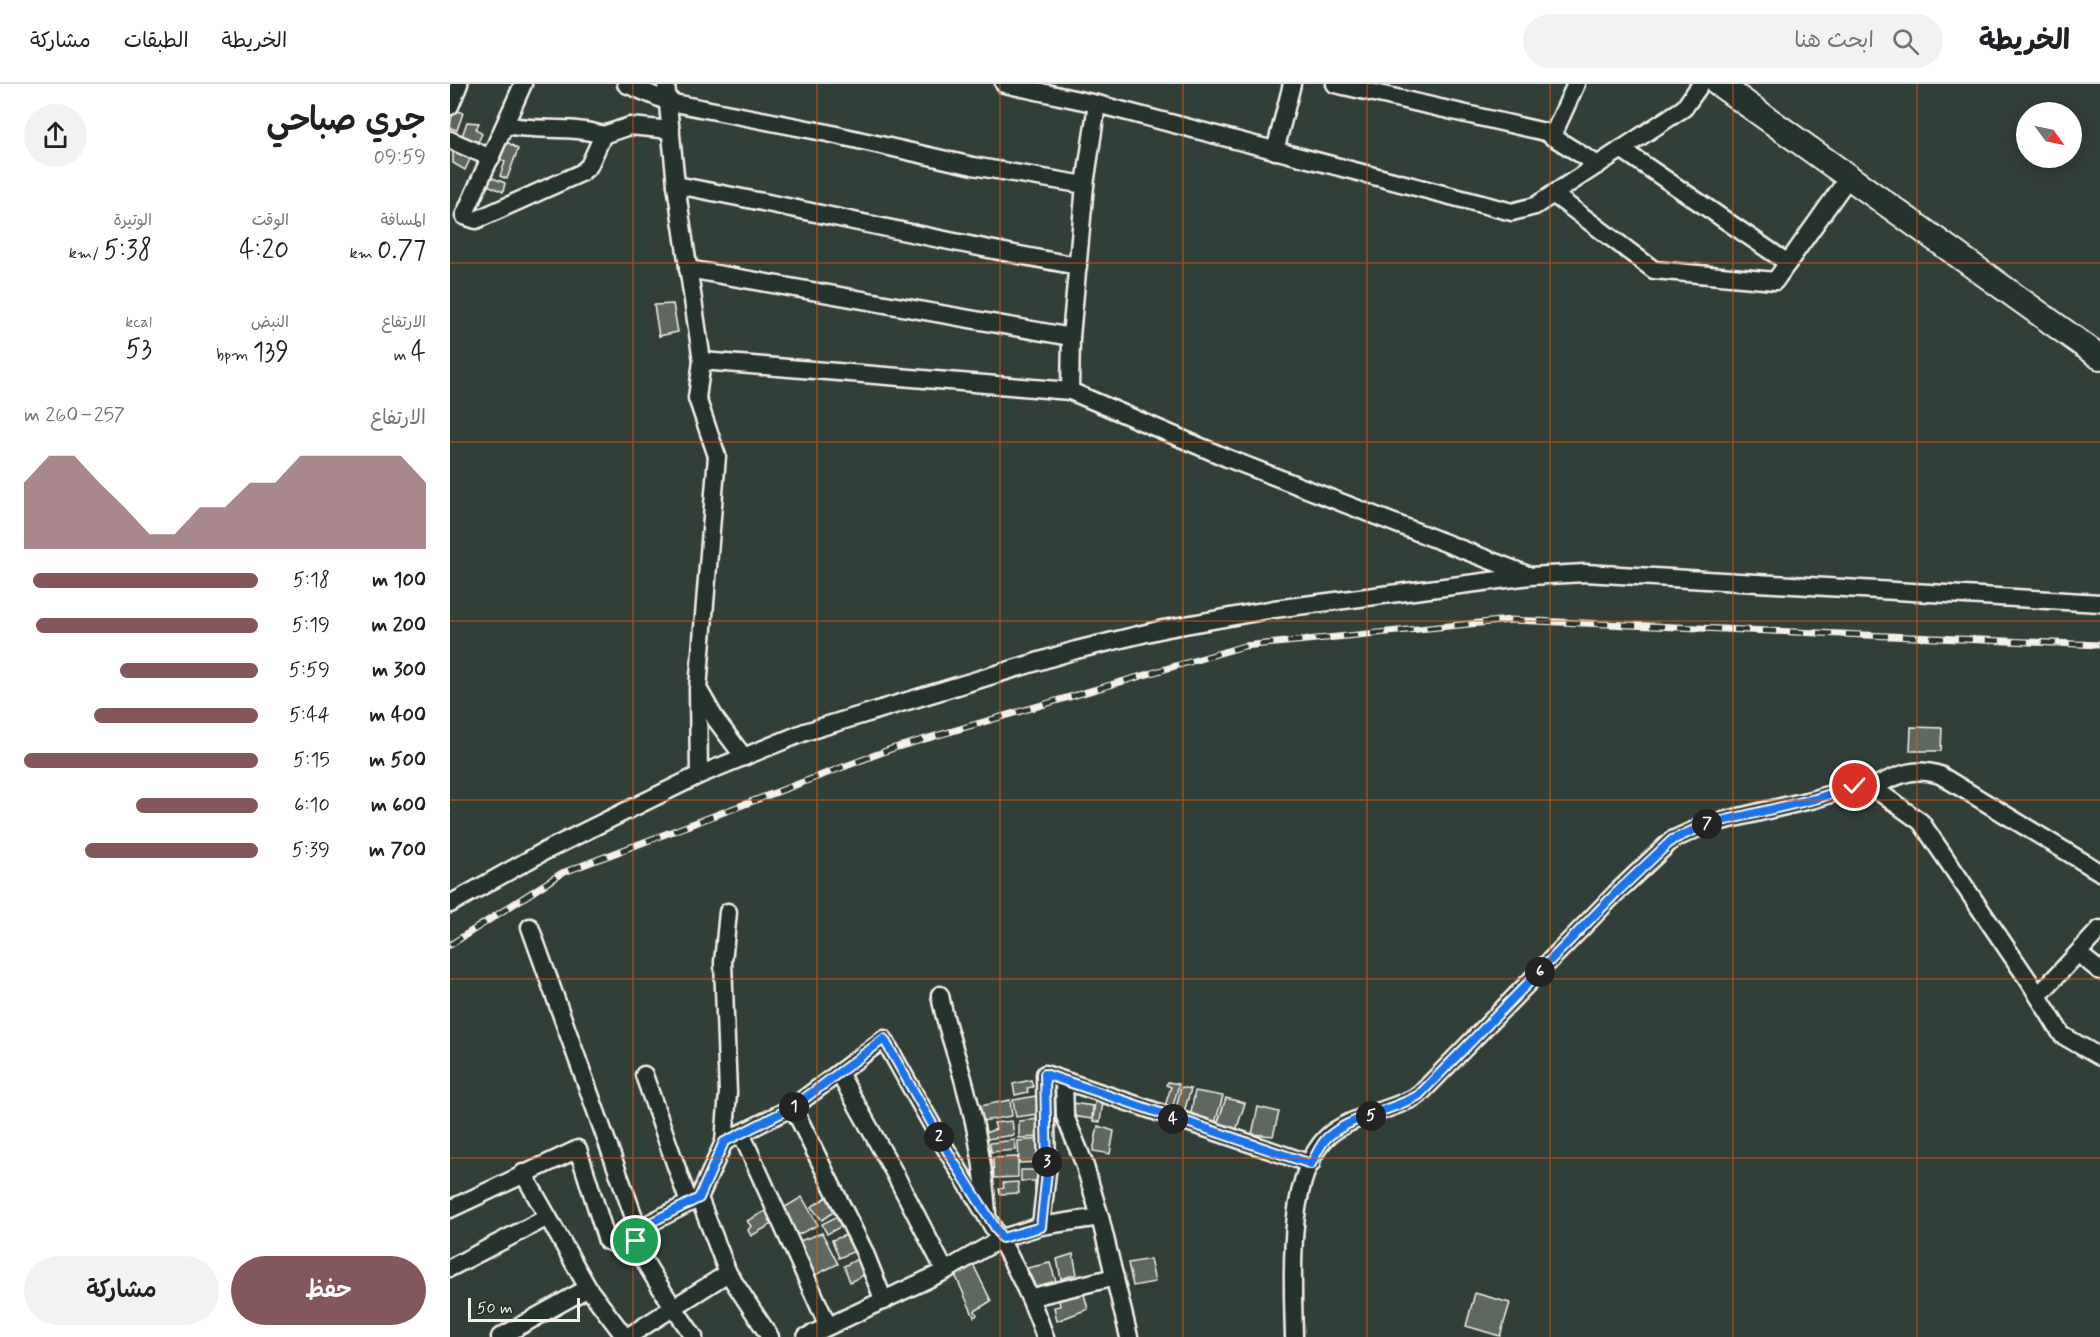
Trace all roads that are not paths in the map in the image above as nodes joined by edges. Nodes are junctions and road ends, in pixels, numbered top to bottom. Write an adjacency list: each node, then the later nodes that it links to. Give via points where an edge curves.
1 (459, 84): 14 (street)
2 (523, 84): 15 (street)
3 (626, 84): 12 (street)
4 (666, 84): 12 (street)
5 (1004, 84): 11 (street)
6 (1292, 84): 21 (street)
7 (1335, 84): 18 (street, via 1545,132)
8 (1576, 84): 18 (street)
9 (1701, 84): 20 (street, via 1684,108)
10 (1719, 84): 24 (street)
11 (1025, 86): 13 (street)
12 (669, 102): 16 (street); 26 (street, via 973,166)
13 (1097, 104): 21 (street); 26 (street)
14 (450, 106)
15 (506, 124): 17 (street, via 528,130 574,129); 22 (street)
16 (671, 130): 17 (street, via 630,126); 25 (street)
17 (603, 135): 22 (street, via 589,166 581,173 476,220 468,219 464,216)
18 (1552, 137): 23 (street)
19 (450, 140): 22 (street)
20 (1621, 149): 23 (street); 28 (street)
21 (1275, 151): 27 (street, via 1512,212 1535,206)
22 (491, 158)
23 (1598, 165): 27 (street)
24 (1848, 178): 28 (street); 32 (street)
25 (676, 185): 29 (street); 30 (street)
26 (1085, 185): 29 (street)
27 (1553, 194): 28 (street, via 1654,270 1775,281)
28 (1788, 263)
29 (1078, 266): 31 (street)
30 (688, 270): 31 (street); 33 (street)
31 (1071, 337): 34 (street)
32 (2100, 357)
33 (702, 361): 34 (street); 37 (street, via 697,398 717,456)
34 (1070, 391): 35 (street, via 1227,458)
35 (1530, 576): 36 (street, via 1585,573); 38 (street, via 1274,609 1163,629 1076,650 912,699 805,732)
36 (2100, 603)
37 (698, 688): 38 (street); 39 (street)
38 (744, 757): 39 (street)
39 (699, 775): 42 (street, via 543,852)
40 (1872, 787): 41 (street, via 1923,769 1941,775); 49 (street, via 1921,822); 57 (street, via 1855,786 1705,825 1672,840 1419,1095 1349,1123 1327,1137)
41 (2100, 872)
42 (450, 904)
43 (728, 912): 56 (street, via 723,962 728,1093)
44 (530, 927): 65 (street)
45 (2100, 929): 46 (street)
46 (2079, 954): 47 (street); 49 (street)
47 (2100, 971)
48 (940, 995): 61 (street, via 983,1163)
49 (2038, 996): 50 (street, via 2062,1035)
50 (2100, 1057)
51 (838, 1073): 54 (street); 61 (street, via 884,1039); 68 (street)
52 (644, 1075): 59 (street)
53 (1064, 1081): 57 (street); 63 (street, via 1065,1116); 64 (street, via 1045,1074 1047,1172)
54 (793, 1107): 55 (street); 73 (street, via 864,1251)
55 (741, 1133): 56 (street); 75 (street)
56 (724, 1142): 59 (street)
57 (1311, 1164): 83 (street, via 1296,1206)
58 (523, 1173): 60 (street); 62 (street); 65 (street, via 578,1149 607,1241 614,1243)
59 (694, 1201): 65 (street); 69 (street)
60 (450, 1209)
61 (987, 1216): 66 (street)
62 (548, 1217): 67 (street); 71 (street)
63 (1100, 1217): 64 (street); 70 (street)
64 (1041, 1227): 66 (street)
65 (636, 1229): 74 (street, via 647,1265)
66 (1002, 1238): 68 (street); 72 (street)
67 (450, 1268)
68 (945, 1271): 73 (street)
69 (728, 1273): 74 (street); 79 (street)
70 (1115, 1277): 72 (street); 82 (street)
71 (588, 1288): 76 (street); 77 (street)
72 (1032, 1297): 81 (street)
73 (884, 1301): 75 (street)
74 (675, 1307): 77 (street); 78 (street)
75 (828, 1326): 80 (street)
76 (500, 1337)
77 (626, 1337)
78 (694, 1337)
79 (770, 1337)
80 (806, 1337)
81 (1045, 1337)
82 (1129, 1337)
83 (1294, 1337)

